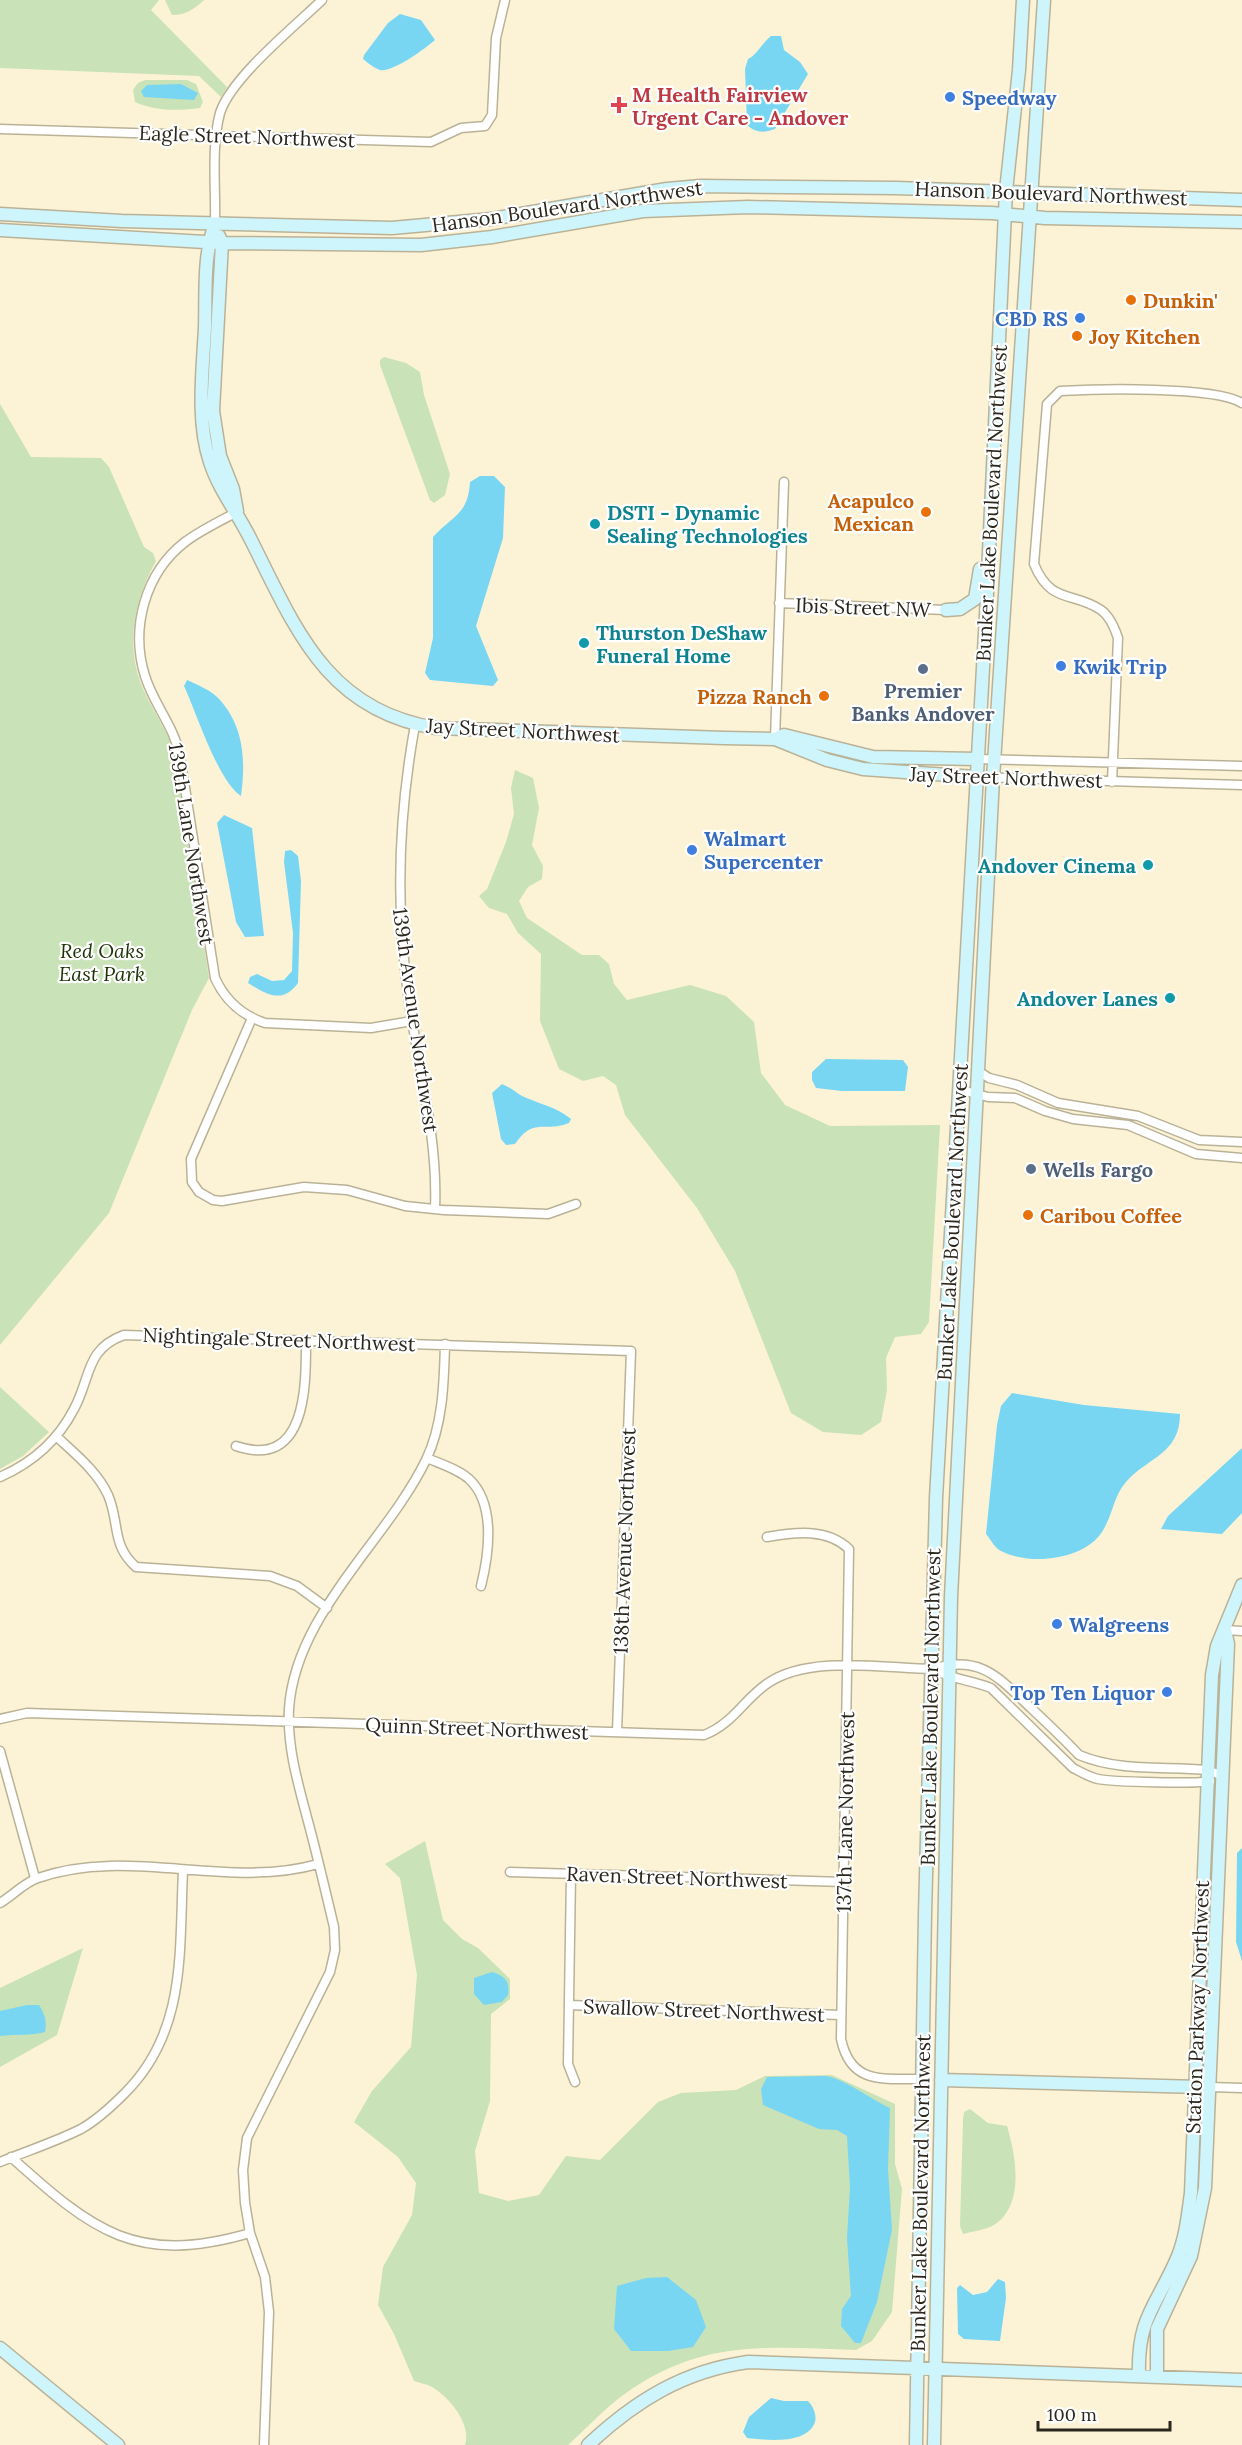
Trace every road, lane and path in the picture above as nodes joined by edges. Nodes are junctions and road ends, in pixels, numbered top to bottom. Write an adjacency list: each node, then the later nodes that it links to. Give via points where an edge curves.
1 (322, 0): 6 (street, via 242,78 226,99)
2 (505, 0): 6 (street, Eagle Street Northwest, via 496,38 492,115 480,127 461,128 431,142)
3 (1023, 0): 7 (main road, Bunker Lake Boulevard Northwest)
4 (1044, 0): 8 (main road, Bunker Lake Boulevard Northwest)
5 (0, 129): 6 (street, Eagle Street Northwest)
6 (218, 135): 14 (street)
7 (1006, 191): 8 (main road, Hanson Boulevard Northwest); 11 (main road, Bunker Lake Boulevard Northwest); 14 (main road, Hanson Boulevard Northwest, via 701,186 431,226)
8 (1031, 193): 9 (main road, Hanson Boulevard Northwest); 12 (main road, Bunker Lake Boulevard Northwest)
9 (1242, 200)
10 (0, 214): 14 (main road, Hanson Boulevard Northwest)
11 (1006, 214): 12 (main road, Hanson Boulevard Northwest); 17 (main road, Hanson Boulevard Northwest, via 677,208 421,245); 21 (main road, Bunker Lake Boulevard Northwest)
12 (1029, 217): 13 (main road, Hanson Boulevard Northwest); 27 (main road, Bunker Lake Boulevard Northwest)
13 (1242, 222)
14 (215, 224): 16 (main road, Jay Street Northwest); 17 (main road, Jay Street Northwest)
15 (0, 230): 16 (main road, Hanson Boulevard Northwest)
16 (208, 242): 17 (main road, Hanson Boulevard Northwest); 20 (main road, Jay Street Northwest, via 202,395 205,438 220,487)
17 (222, 243): 20 (main road, Jay Street Northwest, via 213,411 218,447)
18 (1242, 403): 28 (street, via 1217,395 1111,388 1060,391 1047,404 1034,564 1039,577 1056,594 1102,610 1113,624 1118,638)
19 (784, 482): 22 (street)
20 (237, 512): 24 (main road, Jay Street Northwest, via 294,625 327,672 356,698); 34 (street, 139th Lane Northwest, via 192,537 170,557 149,588 139,632 145,676 174,732 180,756 211,966 220,988 234,1006)
21 (990, 512): 23 (main road, via 977,594 967,605); 26 (main road, Bunker Lake Boulevard Northwest)
22 (779, 603): 23 (street, Ibis Street NW); 25 (street)
23 (946, 610)
24 (415, 725): 25 (main road, Jay Street Northwest); 35 (street, 139th Avenue Northwest, via 398,883)
25 (775, 739): 26 (main road, Jay Street Northwest, via 784,735 873,757); 30 (main road, Jay Street Northwest, via 863,770)
26 (977, 759): 27 (street, Jay Street Northwest); 30 (main road, Bunker Lake Boulevard Northwest)
27 (995, 759): 28 (street, Jay Street Northwest); 31 (main road, Bunker Lake Boulevard Northwest)
28 (1112, 761): 29 (street, Jay Street Northwest); 32 (street)
29 (1242, 766)
30 (976, 777): 31 (street, Jay Street Northwest); 37 (main road, Bunker Lake Boulevard Northwest)
31 (993, 778): 32 (street, Jay Street Northwest); 36 (main road, Bunker Lake Boulevard Northwest)
32 (1112, 782): 33 (street, Jay Street Northwest)
33 (1242, 785)
34 (252, 1018): 35 (street, via 284,1026 361,1028); 42 (street, via 191,1159 196,1188 203,1195 222,1201 288,1188 333,1188 405,1206)
35 (412, 1021): 42 (street, 139th Avenue Northwest, via 432,1123)
36 (978, 1071): 38 (main road, Bunker Lake Boulevard Northwest); 39 (street, via 1058,1103 1138,1116 1199,1140)
37 (958, 1089): 38 (street); 58 (main road, Bunker Lake Boulevard Northwest, via 936,1498)
38 (976, 1093): 40 (street, via 1015,1098 1073,1119 1128,1125 1196,1154); 56 (main road, Bunker Lake Boulevard Northwest)
39 (1242, 1142)
40 (1242, 1158)
41 (576, 1204): 42 (street, via 548,1214)
42 (435, 1209)
43 (306, 1340): 44 (street, Nightingale Street Northwest); 46 (street, Nightingale Street Northwest, via 135,1335 111,1340 91,1363 75,1407); 47 (street, via 303,1406 292,1428 282,1443 272,1449 249,1451)
44 (445, 1344): 45 (street, Nightingale Street Northwest); 48 (street, via 440,1409)
45 (630, 1351): 62 (street, 138th Avenue Northwest)
46 (56, 1436): 49 (street, Nightingale Street Northwest, via 24,1465); 53 (street, via 93,1471 108,1495 121,1551 136,1566 270,1576 297,1586)
47 (236, 1446)
48 (427, 1458): 52 (street, via 468,1479 483,1501 488,1533 487,1564); 53 (street, via 408,1492)
49 (0, 1478)
50 (767, 1537): 57 (street, 137th Lane Northwest, via 825,1534 839,1539 849,1549)
51 (1242, 1585): 54 (main road, Station Parkway Northwest)
52 (481, 1586)
53 (327, 1608): 61 (street, via 305,1647 292,1688)
54 (1225, 1630): 55 (street); 64 (main road, Station Parkway Northwest, via 1216,1646 1212,1675); 65 (main road, Station Parkway Northwest, via 1228,1644)
55 (1242, 1631)
56 (950, 1664): 58 (street, Quinn Street Northwest); 59 (main road, Bunker Lake Boulevard Northwest); 64 (street, Quinn Street Northwest, via 972,1665 992,1672 1080,1755 1094,1762)
57 (848, 1667): 58 (street, Quinn Street Northwest); 62 (street, Quinn Street Northwest, via 811,1667 787,1672 766,1684 729,1722 704,1735); 71 (street, 137th Lane Northwest)
58 (932, 1670): 59 (street, Quinn Street Northwest); 75 (main road, Bunker Lake Boulevard Northwest)
59 (950, 1678): 64 (street, Quinn Street Northwest, via 991,1688 1073,1768 1087,1776 1099,1780); 76 (main road, Bunker Lake Boulevard Northwest)
60 (0, 1719): 61 (street, Quinn Street Northwest, via 27,1713)
61 (290, 1722): 62 (street, Quinn Street Northwest); 66 (street, via 290,1749)
62 (617, 1732)
63 (0, 1751): 70 (street)
64 (1207, 1776): 65 (street, Quinn Street Northwest); 78 (main road, Station Parkway Northwest)
65 (1223, 1776): 79 (main road, Station Parkway Northwest)
66 (318, 1864): 67 (street, via 292,1872 257,1874); 84 (street, via 334,1927 335,1950 330,1972 247,2138 243,2170)
67 (183, 1870): 70 (street, via 84,1867); 81 (street, via 178,1977 164,2038 136,2082 108,2110 82,2128)
68 (510, 1872): 69 (street, Raven Street Northwest)
69 (572, 1874): 71 (street, Raven Street Northwest); 73 (street)
70 (35, 1878): 72 (street)
71 (844, 1882): 74 (street, 137th Lane Northwest)
72 (0, 1903)
73 (569, 2005): 74 (street, Swallow Street Northwest); 77 (street, via 568,2064)
74 (840, 2015): 75 (street, 137th Lane Northwest, via 844,2053 858,2070 881,2079)
75 (922, 2079): 88 (main road, Bunker Lake Boulevard Northwest)
76 (941, 2080): 78 (main road); 89 (main road, Bunker Lake Boulevard Northwest)
77 (575, 2082)
78 (1195, 2087): 79 (main road); 83 (main road, Station Parkway Northwest)
79 (1210, 2087): 80 (street); 83 (main road, Station Parkway Northwest)
80 (1242, 2088)
81 (11, 2157): 82 (street); 84 (street, via 90,2223 120,2238 183,2247)
82 (0, 2162)
83 (1196, 2203): 85 (main road, Station Parkway Northwest, via 1179,2254); 86 (main road, Station Parkway Northwest, via 1191,2256)
84 (250, 2233): 94 (street, via 265,2277 269,2312)
85 (1158, 2293): 86 (main road); 90 (main road, Station Parkway Northwest, via 1142,2330)
86 (1170, 2299): 91 (main road, Station Parkway Northwest, via 1157,2329)
87 (0, 2348): 93 (main road)
88 (917, 2369): 89 (main road); 95 (main road, via 767,2362 712,2369 654,2392); 96 (main road, Bunker Lake Boulevard Northwest)
89 (935, 2369): 90 (main road); 97 (main road, Bunker Lake Boulevard Northwest)
90 (1139, 2376): 91 (main road)
91 (1157, 2377): 92 (main road)
92 (1242, 2380)
93 (118, 2445)
94 (264, 2445)
95 (588, 2445)
96 (916, 2445)
97 (934, 2445)

